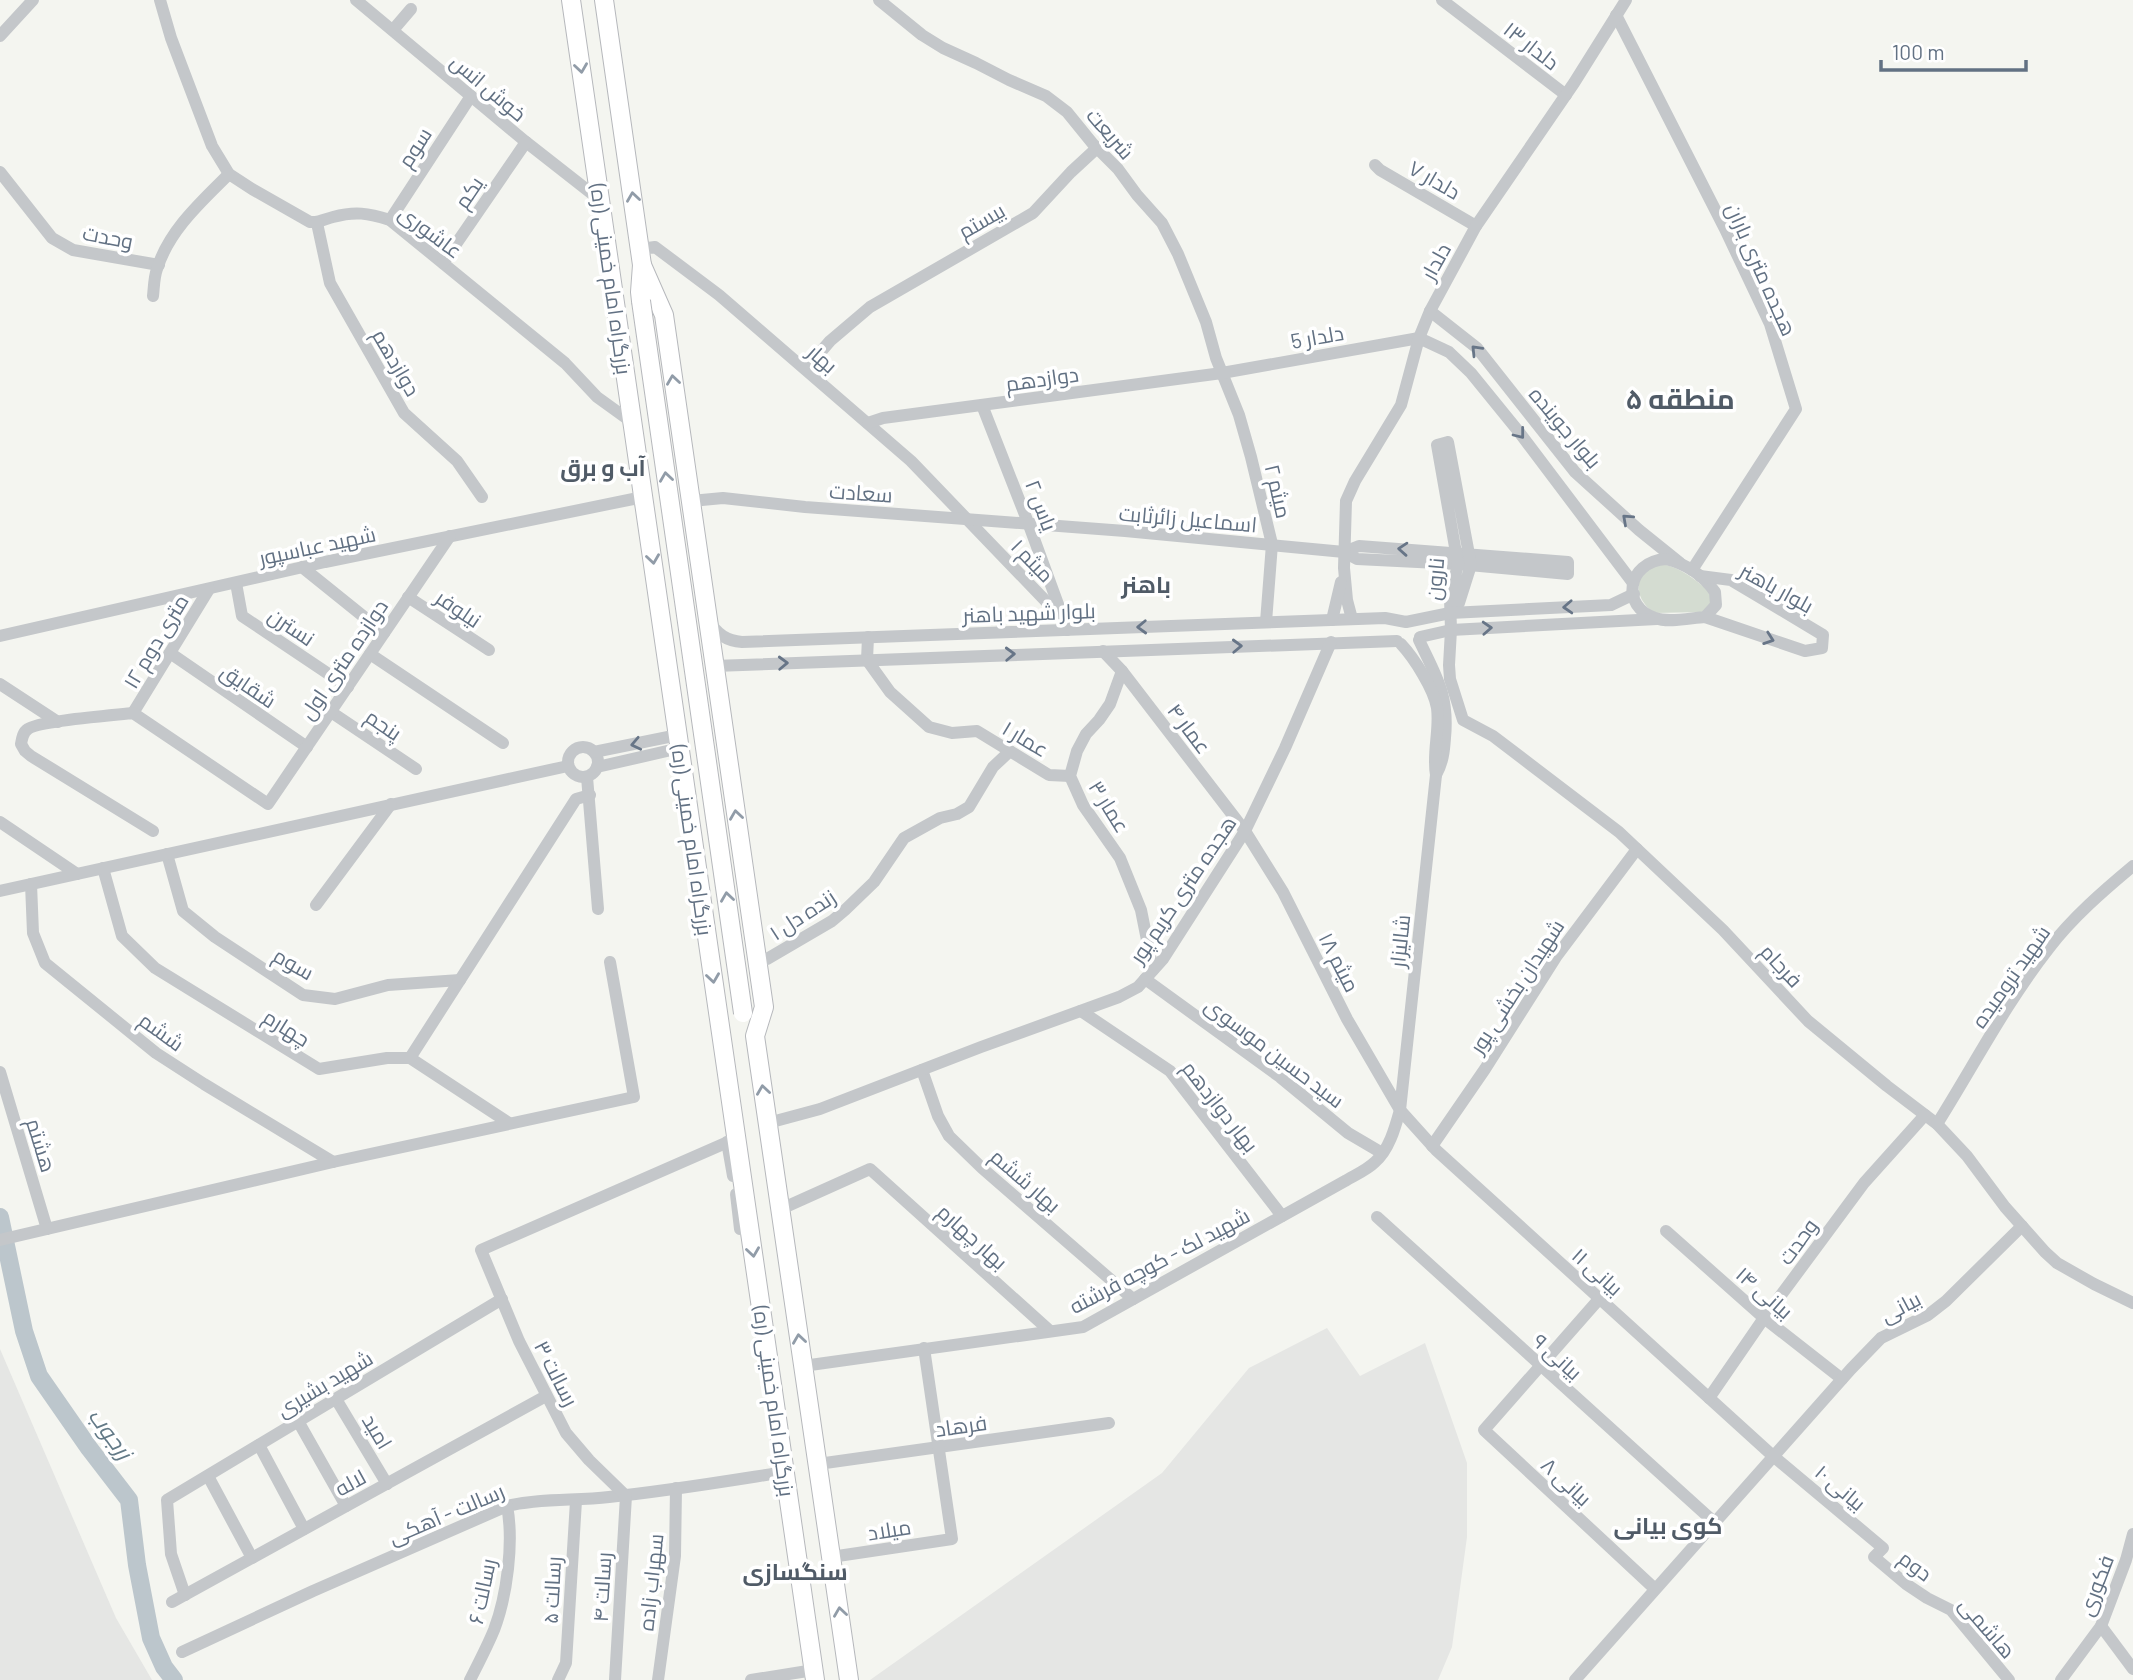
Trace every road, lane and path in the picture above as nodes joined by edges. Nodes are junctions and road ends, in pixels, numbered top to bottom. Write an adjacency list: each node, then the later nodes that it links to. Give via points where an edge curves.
1 (33, 0): 12 (street)
2 (160, 0): 19 (street, via 212,146)
3 (356, 0): 11 (street, خوش انس)
4 (571, 0): 20 (highway, بزرگراه امام خمینی (ره), one-way to 20)
5 (604, 0): 24 (highway, بزرگراه امام خمینی (ره), one-way to 5)
6 (879, 0): 16 (street, شریعت, via 943,48 1046,96 1067,112)
7 (1442, 0): 13 (street, دلدار ۱۳)
8 (1626, 0): 10 (street, دلدار)
9 (411, 9): 11 (street)
10 (1616, 16): 13 (street, دلدار); 49 (street, هجده متری باران, via 1770,324 1796,409)
11 (393, 30): 14 (street, خوش انس)
12 (0, 36)
13 (1566, 95): 23 (street, دلدار)
14 (471, 96): 15 (street, خوش انس); 21 (street, سوم)
15 (526, 142): 20 (street, خوش انس); 25 (street, یکم)
16 (1097, 148): 30 (street, بیستم, via 1033,213 870,307); 31 (street, شریعت, via 1162,223 1206,322)
17 (1375, 165): 23 (street, دلدار ۷)
18 (0, 172): 26 (street, وحدت, via 52,238 73,250)
19 (229, 174): 22 (street); 26 (street, وحدت, via 178,229)
20 (600, 200): 33 (highway, بزرگراه امام خمینی (ره))
21 (390, 220): 22 (street, عاشوری, via 366,212); 25 (street, عاشوری)
22 (317, 223): 35 (street, دوازدهم, via 330,283 404,413 457,461)
23 (1476, 226): 28 (street, دلدار)
24 (641, 257): 30 (street, بهار, via 654,247); 37 (highway, بزرگراه امام خمینی (ره), one-way to 24, via 663,311); 118 (highway, بزرگراه امام خمینی (ره), one-way to 24, bridge, via 743,1013 641,301)
25 (443, 263): 33 (street, عاشوری)
26 (159, 265): 27 (street, وحدت)
27 (153, 296)
28 (1430, 311): 29 (street, دلدار); 46 (street, بلوار جوینده, one-way to 28, via 1575,472 1476,348)
29 (1419, 338): 31 (street, دلدار 5); 44 (street, دلدار, via 1401,405 1346,501); 52 (street, بلوار جوینده, one-way to 52, via 1449,352 1471,373)
30 (806, 369): 34 (street, بهار)
31 (1222, 373): 32 (street, دوازدهم); 43 (street, میثم ۲, via 1239,415)
32 (982, 405): 34 (street, دوازدهم); 40 (street, یاس ۲)
33 (633, 423): 36 (highway, بزرگراه امام خمینی (ره))
34 (868, 423): 38 (street, بهار)
35 (482, 497)
36 (643, 497): 41 (highway, بزرگراه امام خمینی (ره)); 42 (street, شهید عباسپور)
37 (691, 501): 38 (street, سعادت, via 723,498); 39 (highway, بزرگراه امام خمینی (ره))
38 (967, 520): 40 (street, سعادت); 62 (street, میثم ۱)
39 (694, 524): 41 (highway, via 674,519); 55 (highway, بزرگراه امام خمینی (ره))
40 (1029, 525): 43 (street, اسماعیل زائرثابت); 62 (street, یاس ۲)
41 (648, 529): 68 (highway, بزرگراه امام خمینی (ره), one-way to 68)
42 (450, 536): 47 (street, شهید عباسپور); 53 (street, دوازده متری اول)
43 (1272, 544): 44 (street, اسماعیل زائرثابت); 60 (street, میثم ۲)
44 (1344, 552): 45 (street, اسماعیل زائرثابت, via 1357,559); 48 (street, دلدار)
45 (1464, 559): 45 (street, via 1568,573 1568,562); 45 (street, نارون, via 1448,442 1437,445); 54 (street, نارون, via 1459,603)
46 (1680, 563): 49 (street); 52 (street, via 1653,560 1643,566)
47 (302, 567): 50 (street, شهید عباسپور); 64 (street)
48 (1344, 568): 57 (street); 59 (street)
49 (1696, 573): 56 (street, via 1717,597); 56 (street, بلوار باهنر, one-way to 49, via 1805,651 1822,648 1824,635 1731,580)
50 (236, 583): 51 (street, شهید عباسپور); 82 (street, نسترن, via 242,616)
51 (209, 589): 66 (street, شهید عباسپور); 74 (street, ۱۲ متری دوم)
52 (1633, 589): 54 (street, one-way to 54, via 1611,605); 58 (street, via 1636,603)
53 (408, 597): 64 (street, دوازده متری اول); 72 (street, نیلوفر)
54 (1450, 613): 61 (street); 63 (street)
55 (707, 616): 67 (street, بلوار شهید باهنر, via 716,631 737,641); 76 (highway, بزرگراه امام خمینی (ره))
56 (1705, 617): 58 (street)
57 (1352, 619): 59 (street, بلوار شهید باهنر); 61 (street, بلوار شهید باهنر)
58 (1657, 619): 63 (street, one-way to 58)
59 (1332, 620): 60 (street, بلوار شهید باهنر)
60 (1266, 622): 62 (street, بلوار شهید باهنر, one-way to 62)
61 (1406, 622): 69 (street, via 1417,626); 71 (street, via 1396,629)
62 (1065, 624): 65 (street, بلوار شهید باهنر)
63 (1451, 629): 69 (street); 87 (street, via 1450,679)
64 (384, 633): 75 (street, دوازده متری اول)
65 (934, 635): 67 (street, بلوار شهید باهنر); 77 (street)
66 (0, 636)
67 (868, 637): 78 (street)
68 (664, 639): 76 (highway, via 671,653 685,664 697,666); 83 (highway, بزرگراه امام خمینی (ره))
69 (1419, 639): 71 (street, via 1414,645); 86 (street, شالیزار, via 1445,701)
70 (1331, 642): 71 (street, بلوار شهید باهنر); 73 (street, بلوار شهید باهنر, one-way to 70); 103 (street, هجده متری کریم پور)
71 (1399, 642): 86 (street, شالیزار, via 1430,689)
72 (489, 650)
73 (1103, 651): 77 (street, بلوار شهید باهنر, one-way to 73); 79 (street, عمار ۴)
74 (170, 653): 85 (street, ۱۲ متری دوم); 91 (street, شقایق)
75 (370, 654): 82 (street, دوازده متری اول); 90 (street)
76 (713, 657): 78 (street, بلوار شهید باهنر, one-way to 78); 81 (highway, بزرگراه امام خمینی (ره))
77 (935, 657): 78 (street, بلوار شهید باهنر)
78 (867, 660): 92 (street, عمار ۱, via 890,692 929,727 952,733 977,731)
79 (1122, 671): 97 (street, عمار ۳, via 1110,704 1077,751); 103 (street, عمار ۴)
80 (0, 684): 88 (street)
81 (717, 684): 83 (highway, via 693,680); 114 (highway, بزرگراه امام خمینی (ره), one-way to 81)
82 (348, 687): 84 (street, دوازده متری اول)
83 (672, 692): 89 (highway, بزرگراه امام خمینی (ره))
84 (331, 712): 91 (street, دوازده متری اول); 96 (street, پنجم)
85 (133, 713): 88 (street); 91 (street, دوازده متری اول, via 268,804)
86 (1442, 718): 87 (street); 122 (street, شالیزار)
87 (1463, 720): 104 (street, فرجام, via 1493,736)
88 (58, 722): 102 (street, via 26,730 21,744 25,751)
89 (679, 741): 93 (street, one-way to 93); 95 (street); 127 (highway, بزرگراه امام خمینی (ره), one-way to 127)
90 (503, 743)
91 (307, 747)
92 (1010, 751): 97 (street, عمار ۱, via 1049,775); 114 (street, زنده دل ۱, via 993,767 970,807 904,838 874,882 832,921)
93 (594, 752): 94 (street, via 576,749); 95 (street)
94 (568, 766): 98 (street, via 578,776); 100 (street)
95 (597, 766): 98 (street)
96 (416, 769)
97 (1070, 776): 115 (street, عمار ۳, via 1083,805 1120,858 1141,910)
98 (587, 777): 99 (street)
99 (590, 795): 112 (street); 116 (street, via 576,799)
100 (391, 804): 105 (street); 111 (street)
101 (0, 822): 108 (street)
102 (153, 831)
103 (1245, 831): 115 (street, هجده متری کریم پور); 122 (street, میثم ۱۸, via 1283,892)
104 (1637, 849): 123 (street, فرجام, via 1723,930 1808,1021); 128 (street, شهیدان بخشی پور, via 1556,957)
105 (167, 854): 107 (street); 116 (street, سوم, via 183,911 303,995 335,999 388,985)
106 (2133, 866): 126 (street, شهید ترومیده, via 2095,897 2050,947 2004,1011)
107 (103, 868): 108 (street); 119 (street, چهارم, via 122,936 166,975 319,1069)
108 (77, 874): 109 (street)
109 (31, 884): 110 (street); 130 (street, ششم, via 33,933 45,963 156,1053)
110 (0, 891)
111 (316, 905)
112 (598, 909)
113 (610, 962): 124 (street, via 634,1097)
114 (757, 963): 118 (highway, بزرگراه امام خمینی (ره), via 764,1009)
115 (1149, 975): 117 (street, هجده متری کریم پور, via 1138,988); 129 (street, سید حسین موسوی, via 1348,1133)
116 (460, 980): 119 (street)
117 (1081, 1011): 120 (street, هجده متری کریم پور); 132 (street, بهار دوازدهم, via 1170,1071)
118 (755, 1036): 125 (highway, بزرگراه امام خمینی (ره), one-way to 118)
119 (410, 1058): 124 (street)
120 (922, 1070): 125 (street, هجده متری کریم پور, via 820,1109); 141 (street, بهار ششم, via 948,1136)
121 (0, 1072): 136 (street, هشتم)
122 (1400, 1111): 128 (street, بیانی ۱۱); 129 (street, شهید لک - کوچه فرشته)
123 (1925, 1115): 126 (street, فرجام); 143 (street, وحدت, via 1864,1183)
124 (509, 1123): 130 (street)
125 (768, 1123): 131 (highway, بزرگراه امام خمینی (ره))
126 (1937, 1124): 134 (street, فرجام)
127 (732, 1140): 135 (street); 140 (street, رسالت ۳, via 481,1250); 158 (highway, بزرگراه امام خمینی (ره), one-way to 158)
128 (1432, 1146): 139 (street, بیانی ۱۱)
129 (1382, 1153): 132 (street, شهید لک - کوچه فرشته, via 1375,1163)
130 (333, 1162): 136 (street)
131 (780, 1209): 144 (street, بهار چهارم, via 870,1169); 146 (highway, بزرگراه امام خمینی (ره), one-way to 131)
132 (1282, 1216): 141 (street, شهید لک - کوچه فرشته)
133 (1377, 1217): 147 (street, بیانی ۹)
134 (2022, 1226): 142 (street, فرجام, via 2057,1262); 148 (street, بیانی, via 1946,1301 1881,1338)
135 (740, 1229)
136 (44, 1230): 138 (street)
137 (1666, 1231): 143 (street, بیانی ۱۴)
138 (0, 1240)
139 (1600, 1298): 147 (street); 150 (street, بیانی ۱۱)
140 (502, 1299): 149 (street, رسالت ۳); 151 (street, شهید بشیری)
141 (1133, 1299): 144 (street, شهید لک - کوچه فرشته, via 1083,1327)
142 (2133, 1303)
143 (1764, 1318): 148 (street, بیانی ۱۴); 150 (street, وحدت)
144 (1050, 1331): 145 (street, شهید لک - کوچه فرشته)
145 (924, 1348): 146 (street, شهید لک - کوچه فرشته); 155 (street)
146 (803, 1366): 157 (highway, بزرگراه امام خمینی (ره))
147 (1541, 1366): 166 (street, بیانی ۹); 172 (street, بیانی ۸, via 1484,1430)
148 (1842, 1379): 156 (street, بیانی)
149 (546, 1396): 160 (street, لاله); 162 (street, رسالت ۳, via 573,1442)
150 (1709, 1398): 156 (street, بیانی ۱۱)
151 (336, 1399): 152 (street, شهید بشیری); 160 (street, امید)
152 (298, 1421): 154 (street, شهید بشیری); 164 (street)
153 (1109, 1423): 155 (street, فرهاد)
154 (259, 1445): 159 (street, شهید بشیری); 167 (street)
155 (937, 1448): 157 (street, فرهاد); 170 (street, میلاد, via 952,1539)
156 (1773, 1456): 166 (street, بیانی); 169 (street, بیانی ۱۰)
157 (818, 1464): 170 (highway, بزرگراه امام خمینی (ره))
158 (785, 1472): 161 (street, رسالت - آهکی); 179 (highway, بزرگراه امام خمینی (ره))
159 (208, 1476): 171 (street); 173 (street, شهید بشیری, via 167,1500 171,1554)
160 (387, 1484): 164 (street, لاله)
161 (676, 1488): 162 (street, رسالت - آهکی); 183 (street, سهراب زاده, via 675,1556)
162 (625, 1496): 163 (street, رسالت - آهکی); 182 (street, رسالت ۴)
163 (576, 1501): 165 (street, رسالت - آهکی, via 532,1500); 181 (street, رسالت ۵, via 566,1663)
164 (346, 1506): 167 (street, لاله)
165 (507, 1506): 177 (street, رسالت - آهکی); 180 (street, رسالت ۶, via 511,1524 505,1591 494,1629)
166 (1714, 1522): 172 (street, بیانی)
167 (304, 1529): 171 (street, لاله)
168 (2133, 1534): 176 (street, فکوری)
169 (1879, 1553): 174 (street, دوم, via 1906,1584)
170 (831, 1557): 185 (highway, بزرگراه امام خمینی (ره), one-way to 170)
171 (252, 1558): 173 (street, لاله)
172 (1655, 1589): 186 (street, بیانی)
173 (185, 1595): 175 (street, لاله)
174 (1936, 1601): 187 (street, هاشمی, via 1951,1610)
175 (172, 1602)
176 (2101, 1626): 178 (street); 188 (street, فکوری)
177 (182, 1653)
178 (2133, 1669)
179 (815, 1675): 184 (street)
180 (470, 1680)
181 (558, 1680)
182 (615, 1680)
183 (658, 1680)
184 (751, 1680)
185 (849, 1680)
186 (1575, 1680)
187 (2009, 1680)
188 (2061, 1680)

